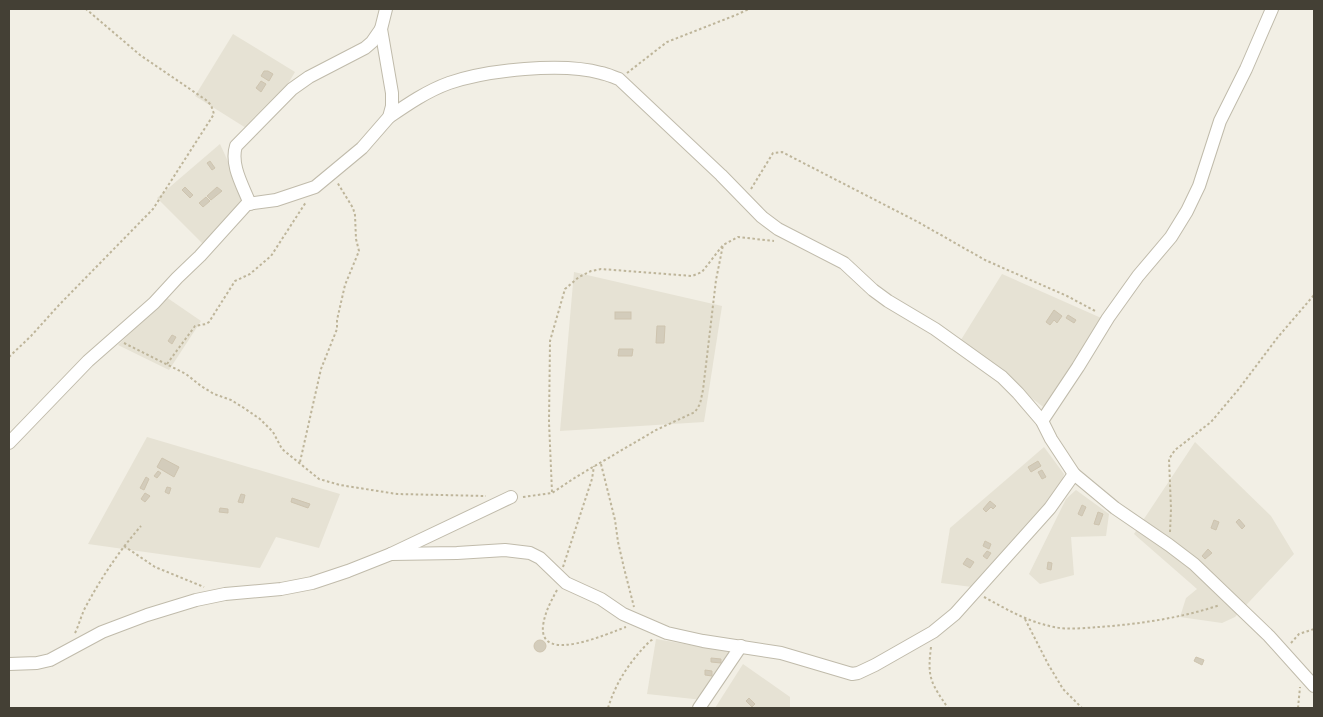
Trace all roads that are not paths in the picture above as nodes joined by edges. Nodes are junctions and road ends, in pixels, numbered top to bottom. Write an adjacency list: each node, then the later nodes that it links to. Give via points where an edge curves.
1 (386, 9): 3 (street)
2 (1272, 9): 6 (street, via 1220,121 1187,212 1171,238 1108,318)
3 (381, 29): 4 (street, via 392,94); 5 (street, via 365,48 292,89 236,146 235,166)
4 (389, 117): 5 (street, via 362,148 315,186 276,200); 6 (street, via 419,97 470,77 562,68 600,72 619,79 762,217 778,229 844,263 888,302 916,316 979,359 1002,377)
5 (250, 204): 7 (street, via 154,303 88,361)
6 (1042, 421): 8 (street)
7 (9, 444)
8 (1074, 474): 11 (street, via 1050,508 955,614 933,632 875,665 852,674 781,653); 13 (street, via 1115,508 1194,564 1233,600)
9 (510, 497): 10 (street)
10 (390, 554): 11 (street, via 519,550 540,558 566,584 639,622 667,633); 12 (street, via 312,583 196,600 102,632 50,660)
11 (741, 646): 14 (street)
12 (9, 664)
13 (1314, 686)
14 (699, 708)

